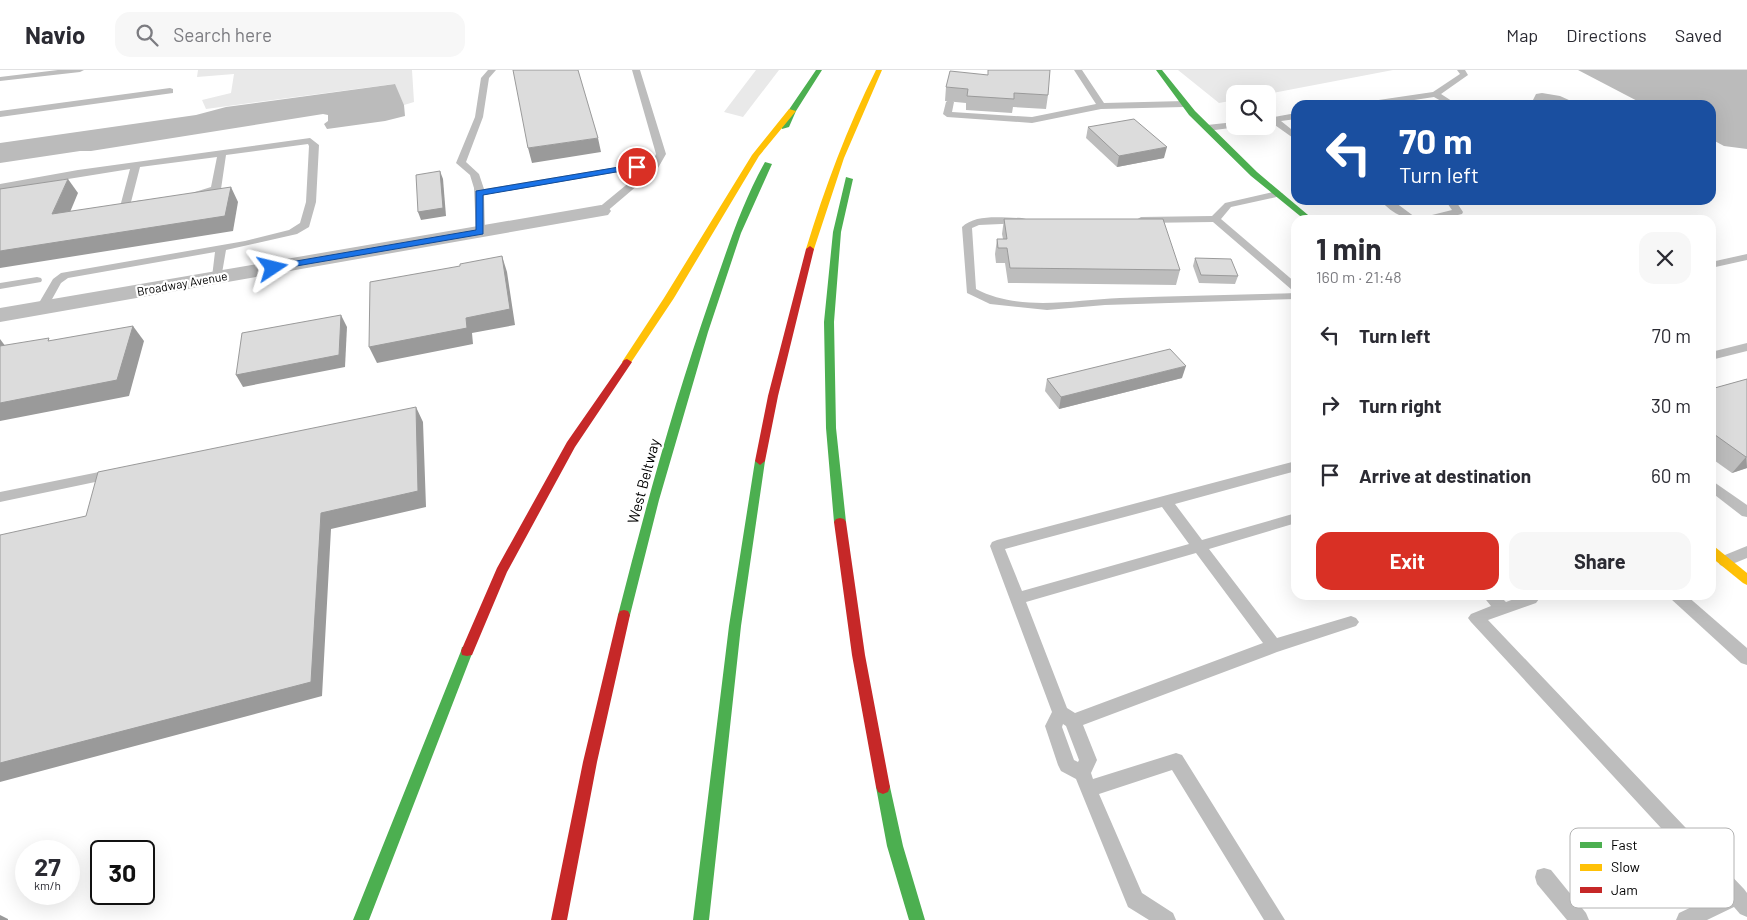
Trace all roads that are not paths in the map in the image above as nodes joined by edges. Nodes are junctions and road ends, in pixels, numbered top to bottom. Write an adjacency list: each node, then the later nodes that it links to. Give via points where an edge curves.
1 (80, 70): 9 (lane)
2 (492, 70): 31 (lane, via 485,78 479,117 461,163 474,174)
3 (636, 70): 27 (lane, via 661,154)
4 (819, 70): 17 (main road, West Beltway)
5 (1078, 70): 16 (lane)
6 (1159, 70): 15 (main road)
7 (1461, 70): 11 (lane, via 1464,75)
8 (877, 75): 21 (main road); 86 (main road, via 846,144 823,208 799,289 762,449 736,616)
9 (0, 79)
10 (170, 91): 18 (lane)
11 (1435, 94): 12 (lane); 13 (lane)
12 (1397, 100)
13 (1445, 100)
14 (950, 102): 16 (lane, via 947,114 1032,120)
15 (1184, 104): 16 (lane); 24 (main road)
16 (1100, 106)
17 (792, 111): 84 (main road, via 756,155 669,298 570,446 501,571 446,700); 85 (main road, West Beltway, via 738,231 670,441 625,611 582,799)
18 (0, 114)
19 (1291, 117): 20 (lane)
20 (1276, 120)
21 (868, 124)
22 (1276, 124): 25 (lane)
23 (1226, 126): 24 (lane)
24 (1207, 128): 32 (main road)
25 (1291, 135)
26 (222, 152): 28 (lane); 33 (lane, via 216,189); 47 (lane, via 310,140 314,145 311,202 305,225 293,232)
27 (656, 163): 31 (lane); 39 (lane)
28 (136, 165): 30 (lane); 34 (lane, via 126,203)
29 (851, 169): 87 (main road, via 837,232 829,322 831,428 848,595 867,708 896,846)
30 (0, 187)
31 (479, 193): 46 (lane)
32 (1278, 194): 35 (main road); 43 (lane, via 1228,205)
33 (190, 196)
34 (152, 202)
35 (1291, 205)
36 (1292, 205): 40 (main road)
37 (1392, 205): 41 (lane)
38 (1453, 205): 42 (lane, via 1458,212)
39 (601, 211): 46 (street, Broadway Avenue)
40 (1304, 215)
41 (1407, 215)
42 (1445, 215)
43 (1215, 219): 44 (lane); 52 (lane)
44 (1129, 220)
45 (1032, 221): 54 (lane, via 977,222 967,227 970,291 990,301 1047,307)
46 (480, 232): 50 (street, Broadway Avenue)
47 (221, 248): 50 (lane); 55 (lane, via 65,275 57,281)
48 (1747, 257): 49 (lane)
49 (1716, 264)
50 (217, 277): 55 (street, Broadway Avenue)
51 (37, 280): 53 (lane)
52 (1291, 284)
53 (0, 286)
54 (1291, 296)
55 (42, 308): 56 (street, Broadway Avenue)
56 (0, 315)
57 (1747, 347): 58 (lane)
58 (1716, 355)
59 (1291, 467): 63 (lane)
60 (127, 471): 62 (lane)
61 (1716, 489): 64 (lane)
62 (0, 497)
63 (1165, 501): 66 (lane); 71 (lane, via 997,546)
64 (1747, 512)
65 (1291, 519): 66 (lane)
66 (1199, 546): 71 (lane); 77 (lane)
67 (1747, 552): 69 (lane)
68 (1716, 554): 69 (main road)
69 (1725, 561): 70 (main road)
70 (1747, 580)
71 (1017, 599): 79 (lane)
72 (1495, 600): 75 (lane)
73 (1528, 600): 75 (lane)
74 (1682, 600): 78 (lane)
75 (1503, 609): 81 (lane, via 1476,618)
76 (1351, 622): 77 (lane)
77 (1274, 646): 79 (lane)
78 (1747, 658)
79 (1067, 717): 80 (lane, via 1053,726 1067,765)
80 (1085, 781): 88 (lane, via 1135,900); 89 (lane, via 1176,761)
81 (1673, 828)
82 (1544, 877): 90 (lane)
83 (1721, 908): 91 (lane)
84 (361, 920)
85 (559, 920)
86 (701, 920)
87 (917, 920)
88 (1166, 920)
89 (1275, 920)
90 (1579, 920)
91 (1686, 920)

